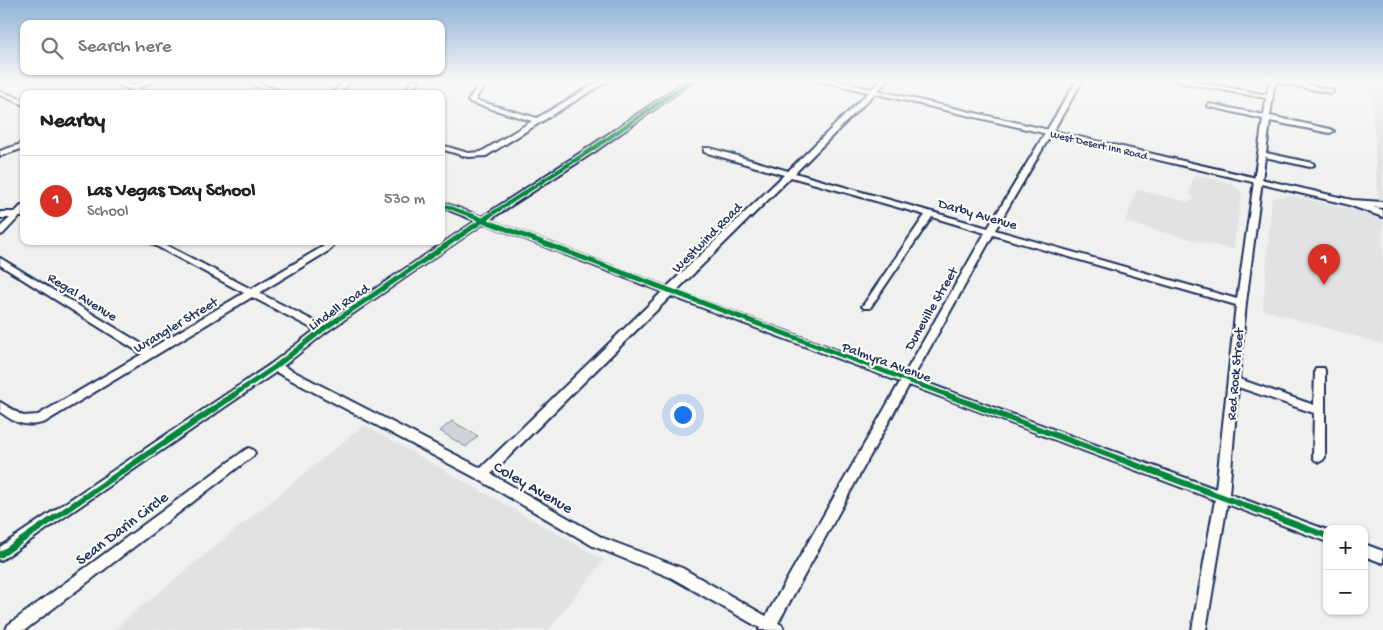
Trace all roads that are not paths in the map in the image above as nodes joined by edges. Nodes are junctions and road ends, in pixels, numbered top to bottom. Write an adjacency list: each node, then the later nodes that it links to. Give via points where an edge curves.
1 (499, 109): 10 (street)
2 (557, 109): 10 (street)
3 (650, 109): 29 (street, Lindell Road)
4 (855, 109): 19 (street, Westwind Road)
5 (947, 109): 12 (main road, West Desert Inn Road)
6 (1062, 109): 12 (street, Duneville Street)
7 (1227, 109): 9 (street)
8 (1267, 109): 9 (street, Red Rock Street)
9 (1265, 117): 11 (street); 17 (street, Red Rock Street)
10 (538, 121): 14 (street, via 483,154 474,156)
11 (1330, 131)
12 (1048, 133): 20 (main road, West Desert Inn Road); 30 (street, Duneville Street)
13 (20, 146): 16 (street)
14 (445, 148)
15 (707, 150): 19 (street, Darby Avenue)
16 (0, 154)
17 (1260, 154): 18 (street); 20 (street, Red Rock Street)
18 (1310, 165)
19 (788, 174): 26 (street, Darby Avenue); 35 (street, Westwind Road)
20 (1257, 181): 21 (main road, West Desert Inn Road); 37 (street, Red Rock Street)
21 (1349, 202): 22 (main road, West Desert Inn Road); 27 (main road, West Desert Inn Road)
22 (1383, 205)
23 (445, 206): 29 (street, Palmyra Avenue)
24 (20, 213): 28 (street)
25 (20, 214): 31 (street)
26 (930, 214): 30 (street, Darby Avenue); 38 (street)
27 (1383, 214)
28 (0, 215)
29 (483, 220): 35 (street, Palmyra Avenue); 39 (street, Lindell Road)
30 (991, 230): 37 (street, Darby Avenue); 43 (street, Duneville Street)
31 (0, 232)
32 (159, 245): 36 (street)
33 (329, 245): 36 (street, Wrangler Street)
34 (0, 260): 40 (street, Regal Avenue)
35 (670, 292): 43 (street, Palmyra Avenue); 49 (street, Westwind Road)
36 (252, 294): 39 (street); 40 (street, Wrangler Street)
37 (1241, 303): 44 (street, Red Rock Street)
38 (867, 306)
39 (322, 330): 41 (street, Lindell Road)
40 (151, 354): 45 (street, Wrangler Street, via 41,419 22,422)
41 (275, 367): 49 (street, Coley Avenue); 53 (street, Lindell Road)
42 (1320, 371): 46 (street)
43 (906, 380): 50 (street, Palmyra Avenue); 55 (street, Duneville Street)
44 (1234, 382): 46 (street); 50 (street, Red Rock Street)
45 (0, 406)
46 (1320, 411): 48 (street)
47 (249, 452): 56 (street, Sean Darin Circle)
48 (1319, 457)
49 (482, 475): 55 (street, Coley Avenue, via 598,542 677,573)
50 (1222, 498): 51 (street, Palmyra Avenue); 57 (street, Red Rock Street)
51 (1323, 535)
52 (1368, 552): 54 (street)
53 (0, 555)
54 (1383, 558)
55 (770, 628)
56 (13, 630)
57 (1199, 630)

